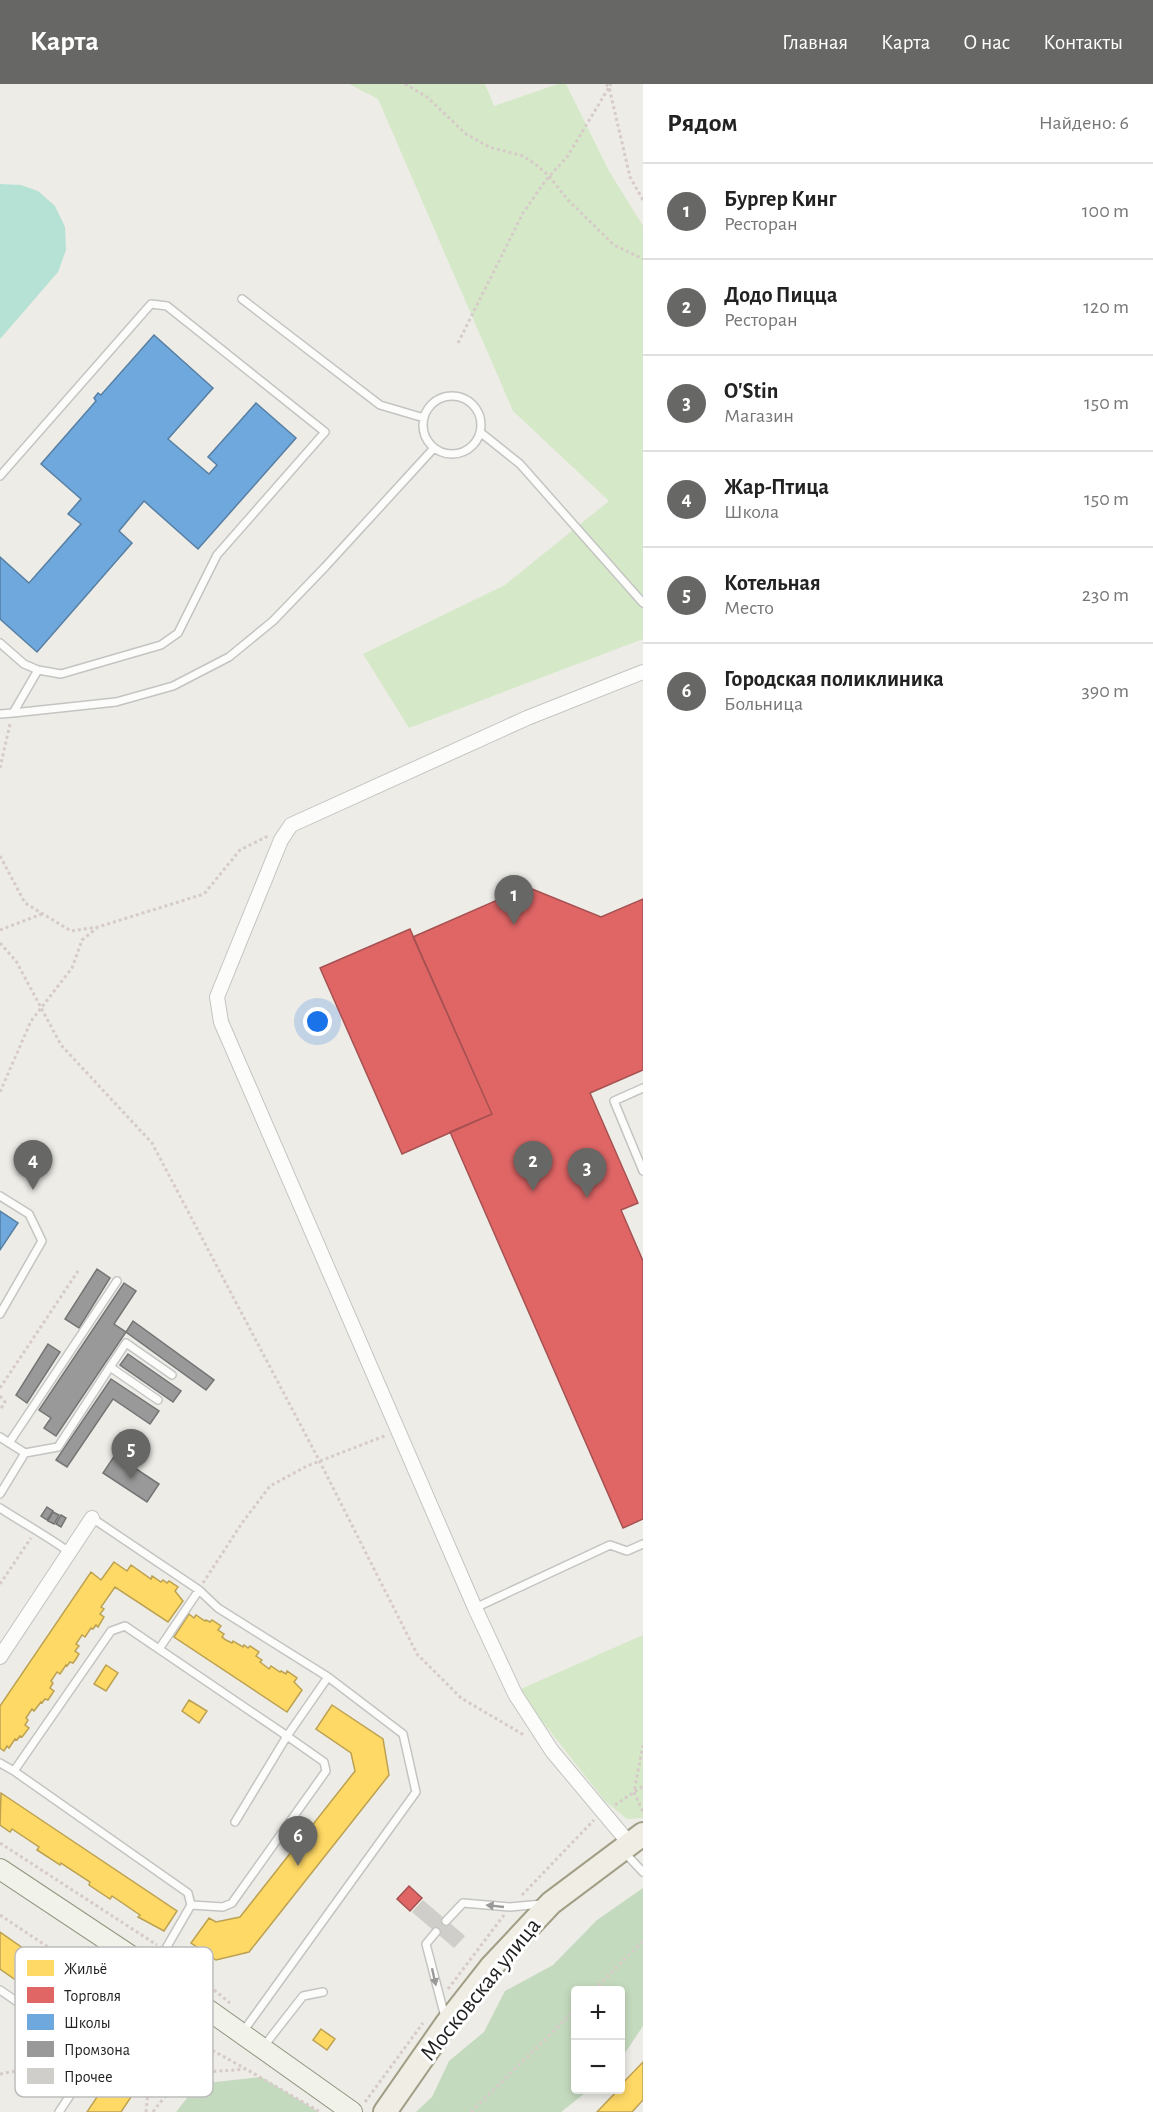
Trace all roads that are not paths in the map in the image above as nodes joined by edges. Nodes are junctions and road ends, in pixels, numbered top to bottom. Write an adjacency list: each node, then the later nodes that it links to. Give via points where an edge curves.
1 (242, 299): 2 (lane, via 380,405)
2 (424, 418): 3 (lane, via 439,399 463,398 476,408); 4 (lane, via 424,434)
3 (480, 432): 4 (lane, via 472,446 457,453); 6 (lane, via 520,464)
4 (434, 448): 10 (lane, via 281,613 229,657 172,686 116,702)
5 (0, 476): 8 (lane, via 151,304 167,306 325,432 217,555 178,633 161,645 61,674)
6 (643, 603)
7 (0, 643): 8 (lane, via 24,664)
8 (38, 670): 10 (lane)
9 (643, 672): 29 (street, via 527,718 291,825 281,840 217,997 221,1022)
10 (13, 713): 11 (lane)
11 (0, 714)
12 (643, 1088): 13 (lane, via 614,1101)
13 (643, 1171)
14 (0, 1196): 16 (lane, via 29,1214 42,1241)
15 (117, 1281): 21 (lane)
16 (0, 1314)
17 (110, 1367): 18 (lane, via 126,1343); 19 (lane); 22 (lane, via 58,1447)
18 (172, 1375)
19 (158, 1400)
20 (0, 1437): 21 (lane)
21 (9, 1443): 22 (lane)
22 (25, 1453): 23 (lane)
23 (0, 1494)
24 (0, 1508): 27 (lane)
25 (92, 1518): 27 (street); 28 (lane)
26 (643, 1544): 29 (lane, via 627,1551 610,1545)
27 (69, 1552): 31 (street)
28 (199, 1590): 30 (lane); 32 (lane, via 218,1608)
29 (475, 1608): 37 (street, via 515,1694 552,1751)
30 (159, 1649): 33 (lane); 35 (lane, via 125,1626 111,1631)
31 (0, 1657)
32 (328, 1677): 33 (lane); 51 (lane, via 403,1734 416,1792)
33 (287, 1736): 36 (lane); 41 (lane, via 324,1762 326,1772 232,1903 223,1907)
34 (0, 1763): 35 (lane)
35 (14, 1771): 41 (lane, via 188,1893)
36 (236, 1822)
37 (631, 1842): 39 (lane); 40 (main road, Московская улица)
38 (0, 1869): 44 (street)
39 (643, 1872)
40 (551, 1903): 42 (lane, one-way to 42, via 510,1907 463,1903); 50 (main road, Московская улица, via 491,1967)
41 (191, 1905): 45 (lane)
42 (446, 1921)
43 (436, 1932): 50 (lane, one-way to 50, via 426,1944)
44 (117, 1947)
45 (167, 1947)
46 (0, 1990): 48 (lane)
47 (323, 1992): 52 (lane, via 303,1996)
48 (15, 2000)
49 (213, 2013): 51 (street)
50 (447, 2024): 56 (main road, Московская улица)
51 (242, 2033): 52 (street)
52 (262, 2048): 55 (street)
53 (69, 2097): 54 (lane)
54 (59, 2112)
55 (352, 2112)
56 (385, 2112)

